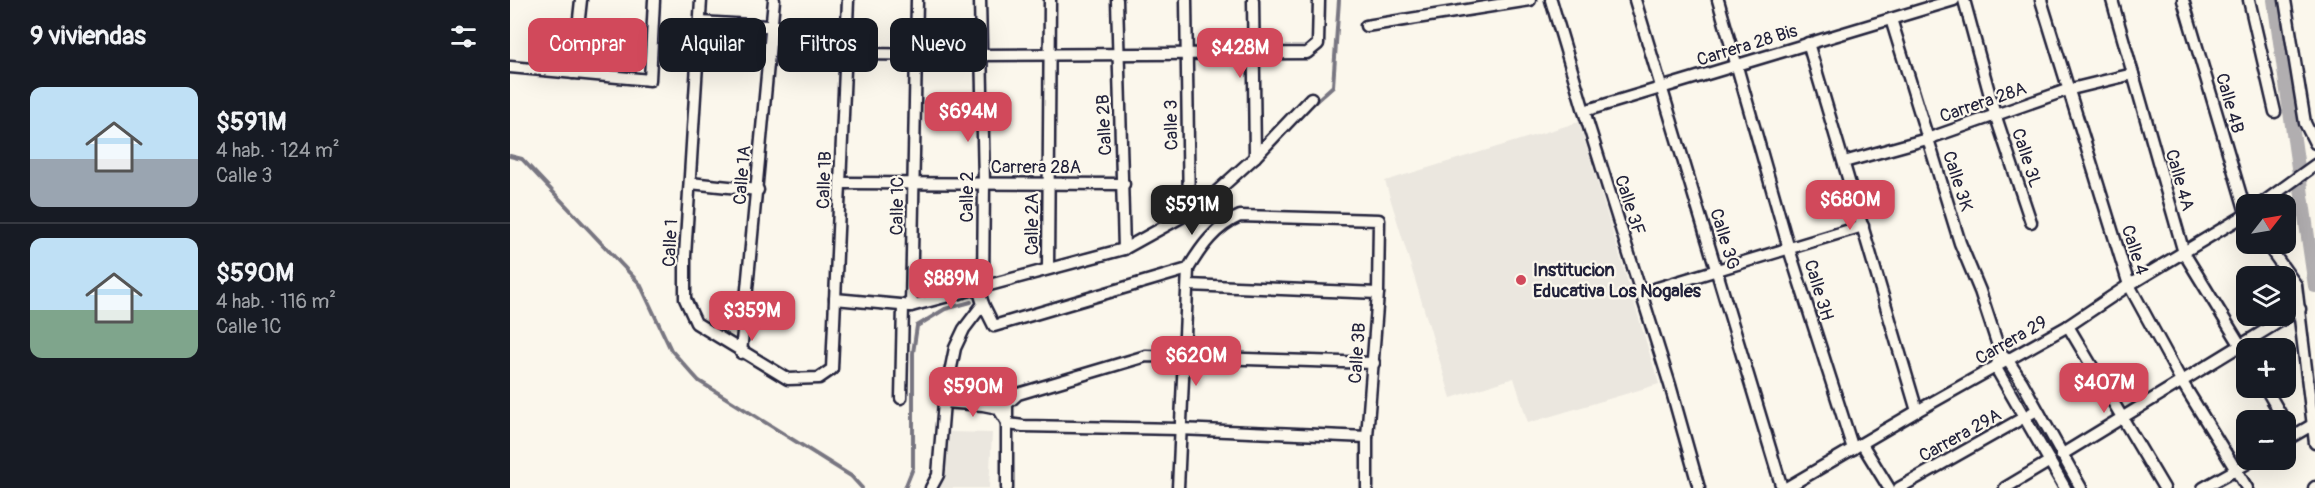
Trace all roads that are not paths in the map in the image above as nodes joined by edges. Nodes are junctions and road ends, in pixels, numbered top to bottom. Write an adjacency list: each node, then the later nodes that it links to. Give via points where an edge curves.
1 (581, 0): 45 (street)
2 (654, 0): 45 (street, via 650,80)
3 (701, 0): 24 (street, Calle 1)
4 (774, 0): 31 (street, Calle 1A)
5 (848, 0): 25 (street, Calle 1B)
6 (917, 0): 26 (street, Calle 1C)
7 (980, 0): 27 (street, Calle 2)
8 (1050, 0): 36 (street, Calle 2A)
9 (1117, 0): 37 (street, Calle 2B)
10 (1186, 0): 34 (street, Calle 3)
11 (1253, 0): 38 (street)
12 (1319, 0): 38 (street, via 1318,44 1307,53)
13 (1530, 0): 29 (street)
14 (1551, 0): 50 (street, Calle 3F)
15 (1635, 0): 47 (street, Calle 3G)
16 (1718, 0): 39 (street, Calle 3H)
17 (1954, 0): 28 (street, Carrera 28 Bis)
18 (1964, 0): 52 (street, Calle 3L)
19 (2041, 0): 48 (street, Calle 4)
20 (2112, 0): 46 (street, Calle 4A)
21 (2183, 0): 65 (street, Calle 4B)
22 (2249, 0): 51 (street)
23 (2285, 0): 54 (street, via 2305,123)
24 (700, 18)
25 (847, 18)
26 (917, 18)
27 (980, 18)
28 (1891, 19): 33 (street, Carrera 28 Bis); 53 (street, Calle 3K)
29 (1366, 26)
30 (766, 27): 31 (street)
31 (771, 27): 32 (street); 64 (street, Calle 1A)
32 (778, 27)
33 (1808, 43): 39 (street, Carrera 28 Bis); 56 (street)
34 (1186, 54): 37 (street); 38 (street); 67 (street, Calle 3)
35 (987, 55): 36 (street)
36 (1050, 55): 37 (street); 62 (street, Calle 2A)
37 (1118, 55): 63 (street, Calle 2B)
38 (1254, 55): 55 (street)
39 (1737, 65): 47 (street, Carrera 28 Bis); 72 (street, Calle 3H)
40 (510, 67): 45 (street)
41 (697, 72): 58 (street, Calle 1)
42 (845, 72): 59 (street, Calle 1B)
43 (916, 72): 60 (street, Calle 1C)
44 (981, 72): 61 (street, Calle 2)
45 (573, 73)
46 (2133, 74): 48 (street, Carrera 28A); 73 (street, Calle 4A)
47 (1662, 88): 50 (street, Carrera 28 Bis); 77 (street, Calle 3G)
48 (2067, 90): 52 (street, Carrera 28A); 79 (street, Calle 4)
49 (1311, 98): 55 (street)
50 (1584, 111): 82 (street, Calle 3F)
51 (2275, 112)
52 (1995, 114): 53 (street, Carrera 28A); 68 (street, Calle 3L)
53 (1927, 139): 56 (street, Carrera 28A); 93 (street, Calle 3K, via 1960,243)
54 (2315, 142)
55 (1255, 157): 67 (street)
56 (1844, 162): 70 (street)
57 (2312, 167): 66 (street)
58 (690, 183): 64 (street); 90 (street, Calle 1, via 685,299 696,323)
59 (840, 183): 60 (street, Carrera 28A); 83 (street, Calle 1B)
60 (914, 183): 61 (street, Carrera 28A); 85 (street, Calle 1C)
61 (984, 183): 62 (street, Carrera 28A); 80 (street, Calle 2)
62 (1049, 184): 63 (street, Carrera 28A); 75 (street, Calle 2A)
63 (1124, 184): 71 (street, Calle 2B)
64 (758, 190): 90 (street, Calle 1A)
65 (2241, 194)
66 (2274, 194)
67 (1189, 213): 71 (street)
68 (2031, 222)
69 (2236, 222): 73 (street, Carrera 29)
70 (1863, 226): 72 (street); 101 (street)
71 (1124, 249): 75 (street)
72 (1789, 249): 77 (street); 110 (street, Calle 3H)
73 (2184, 253): 79 (street, Carrera 29); 88 (street, Calle 4A)
74 (2274, 254): 86 (street, via 2296,285)
75 (1048, 268): 80 (street)
76 (1188, 269): 78 (street); 81 (street, Calle 3B, via 1200,248 1227,222 1240,216 1379,220); 84 (street, via 994,326)
77 (1717, 270): 82 (street); 119 (street, Calle 3G)
78 (1188, 285): 81 (street); 92 (street)
79 (2129, 285): 87 (street, Carrera 29); 97 (street, Calle 4)
80 (983, 286): 84 (street, Calle 2, via 979,291); 85 (street)
81 (1378, 293): 95 (street, Calle 3B)
82 (1641, 293): 118 (street, Calle 3F)
83 (836, 299): 85 (street); 94 (street, Calle 1B)
84 (982, 304): 99 (street, via 955,348)
85 (907, 305): 98 (street, Calle 1C)
86 (2300, 309): 89 (street); 105 (street)
87 (2068, 326): 93 (street, Carrera 29); 102 (street)
88 (2236, 338)
89 (2261, 338)
90 (741, 352): 94 (street, Calle 1, via 788,380 819,378 832,369)
91 (2236, 355): 97 (street)
92 (1184, 356): 95 (street); 104 (street, via 1146,356 1018,394 1007,404); 106 (street)
93 (2003, 356): 96 (street); 100 (street, Calle 3K)
94 (833, 361)
95 (1374, 363): 108 (street, Calle 3B)
96 (1996, 368): 101 (street, Carrera 29); 103 (street)
97 (2182, 382): 102 (street); 113 (street, Calle 4)
98 (900, 398)
99 (944, 402): 104 (street, via 998,408); 114 (street, via 938,475)
100 (2037, 410): 103 (street, Carrera 29A); 111 (street, Calle 3K)
101 (1917, 411): 110 (street, Carrera 29)
102 (2122, 417): 111 (street); 125 (street)
103 (2024, 418): 112 (street); 121 (street, Carrera 29A)
104 (1008, 424): 106 (street); 115 (street)
105 (2312, 425): 107 (street); 109 (street)
106 (1179, 429): 108 (street); 116 (street)
107 (2296, 434)
108 (1367, 437): 117 (street, Calle 3B)
109 (2315, 443)
110 (1858, 447): 119 (street, Carrera 29); 120 (street, Calle 3H)
111 (2061, 455): 124 (street, Calle 3K)
112 (2050, 461): 122 (street); 123 (street)
113 (2235, 471): 126 (street); 127 (street, Calle 4)
114 (931, 488)
115 (1007, 488)
116 (1178, 488)
117 (1367, 488)
118 (1699, 488)
119 (1784, 488)
120 (1888, 488)
121 (1899, 488)
122 (2005, 488)
123 (2065, 488)
124 (2081, 488)
125 (2164, 488)
126 (2203, 488)
127 (2247, 488)

